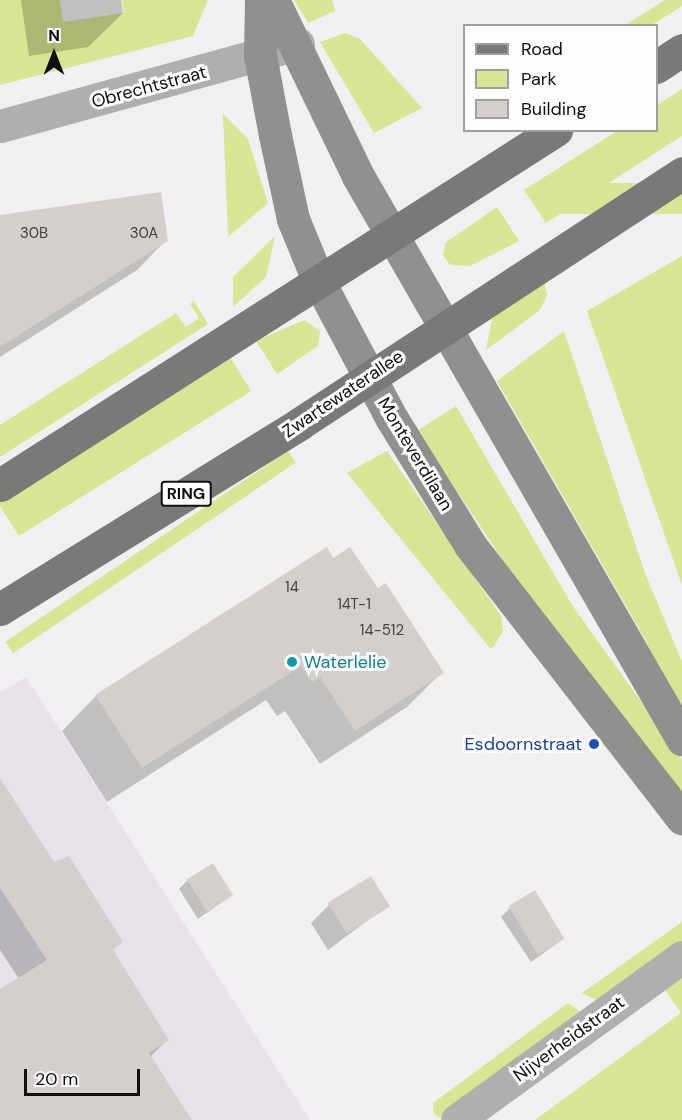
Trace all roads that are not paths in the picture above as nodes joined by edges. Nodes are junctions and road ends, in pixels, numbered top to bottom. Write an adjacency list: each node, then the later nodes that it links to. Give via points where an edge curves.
1 (261, 0): 5 (street, Monteverdilaan)
2 (273, 0): 3 (street)
3 (298, 44): 5 (street, Obrechtstraat); 10 (street, via 358,176)
4 (682, 50): 6 (main road)
5 (260, 55): 7 (street, Obrechtstraat); 11 (street, Monteverdilaan, via 293,219)
6 (658, 66)
7 (0, 126)
8 (553, 132): 10 (main road)
9 (682, 173): 12 (main road, Zwartewaterallee / RING)
10 (393, 234): 11 (main road); 12 (street)
11 (318, 280): 13 (street, Monteverdilaan); 14 (main road)
12 (445, 328): 13 (main road, Zwartewaterallee / RING); 16 (street)
13 (369, 374): 15 (main road, Zwartewaterallee / RING, via 299,424); 17 (street, Monteverdilaan, via 470,545)
14 (0, 485)
15 (0, 609)
16 (682, 739)
17 (682, 818)
18 (682, 957): 19 (street, Nijverheidstraat)
19 (457, 1120)

